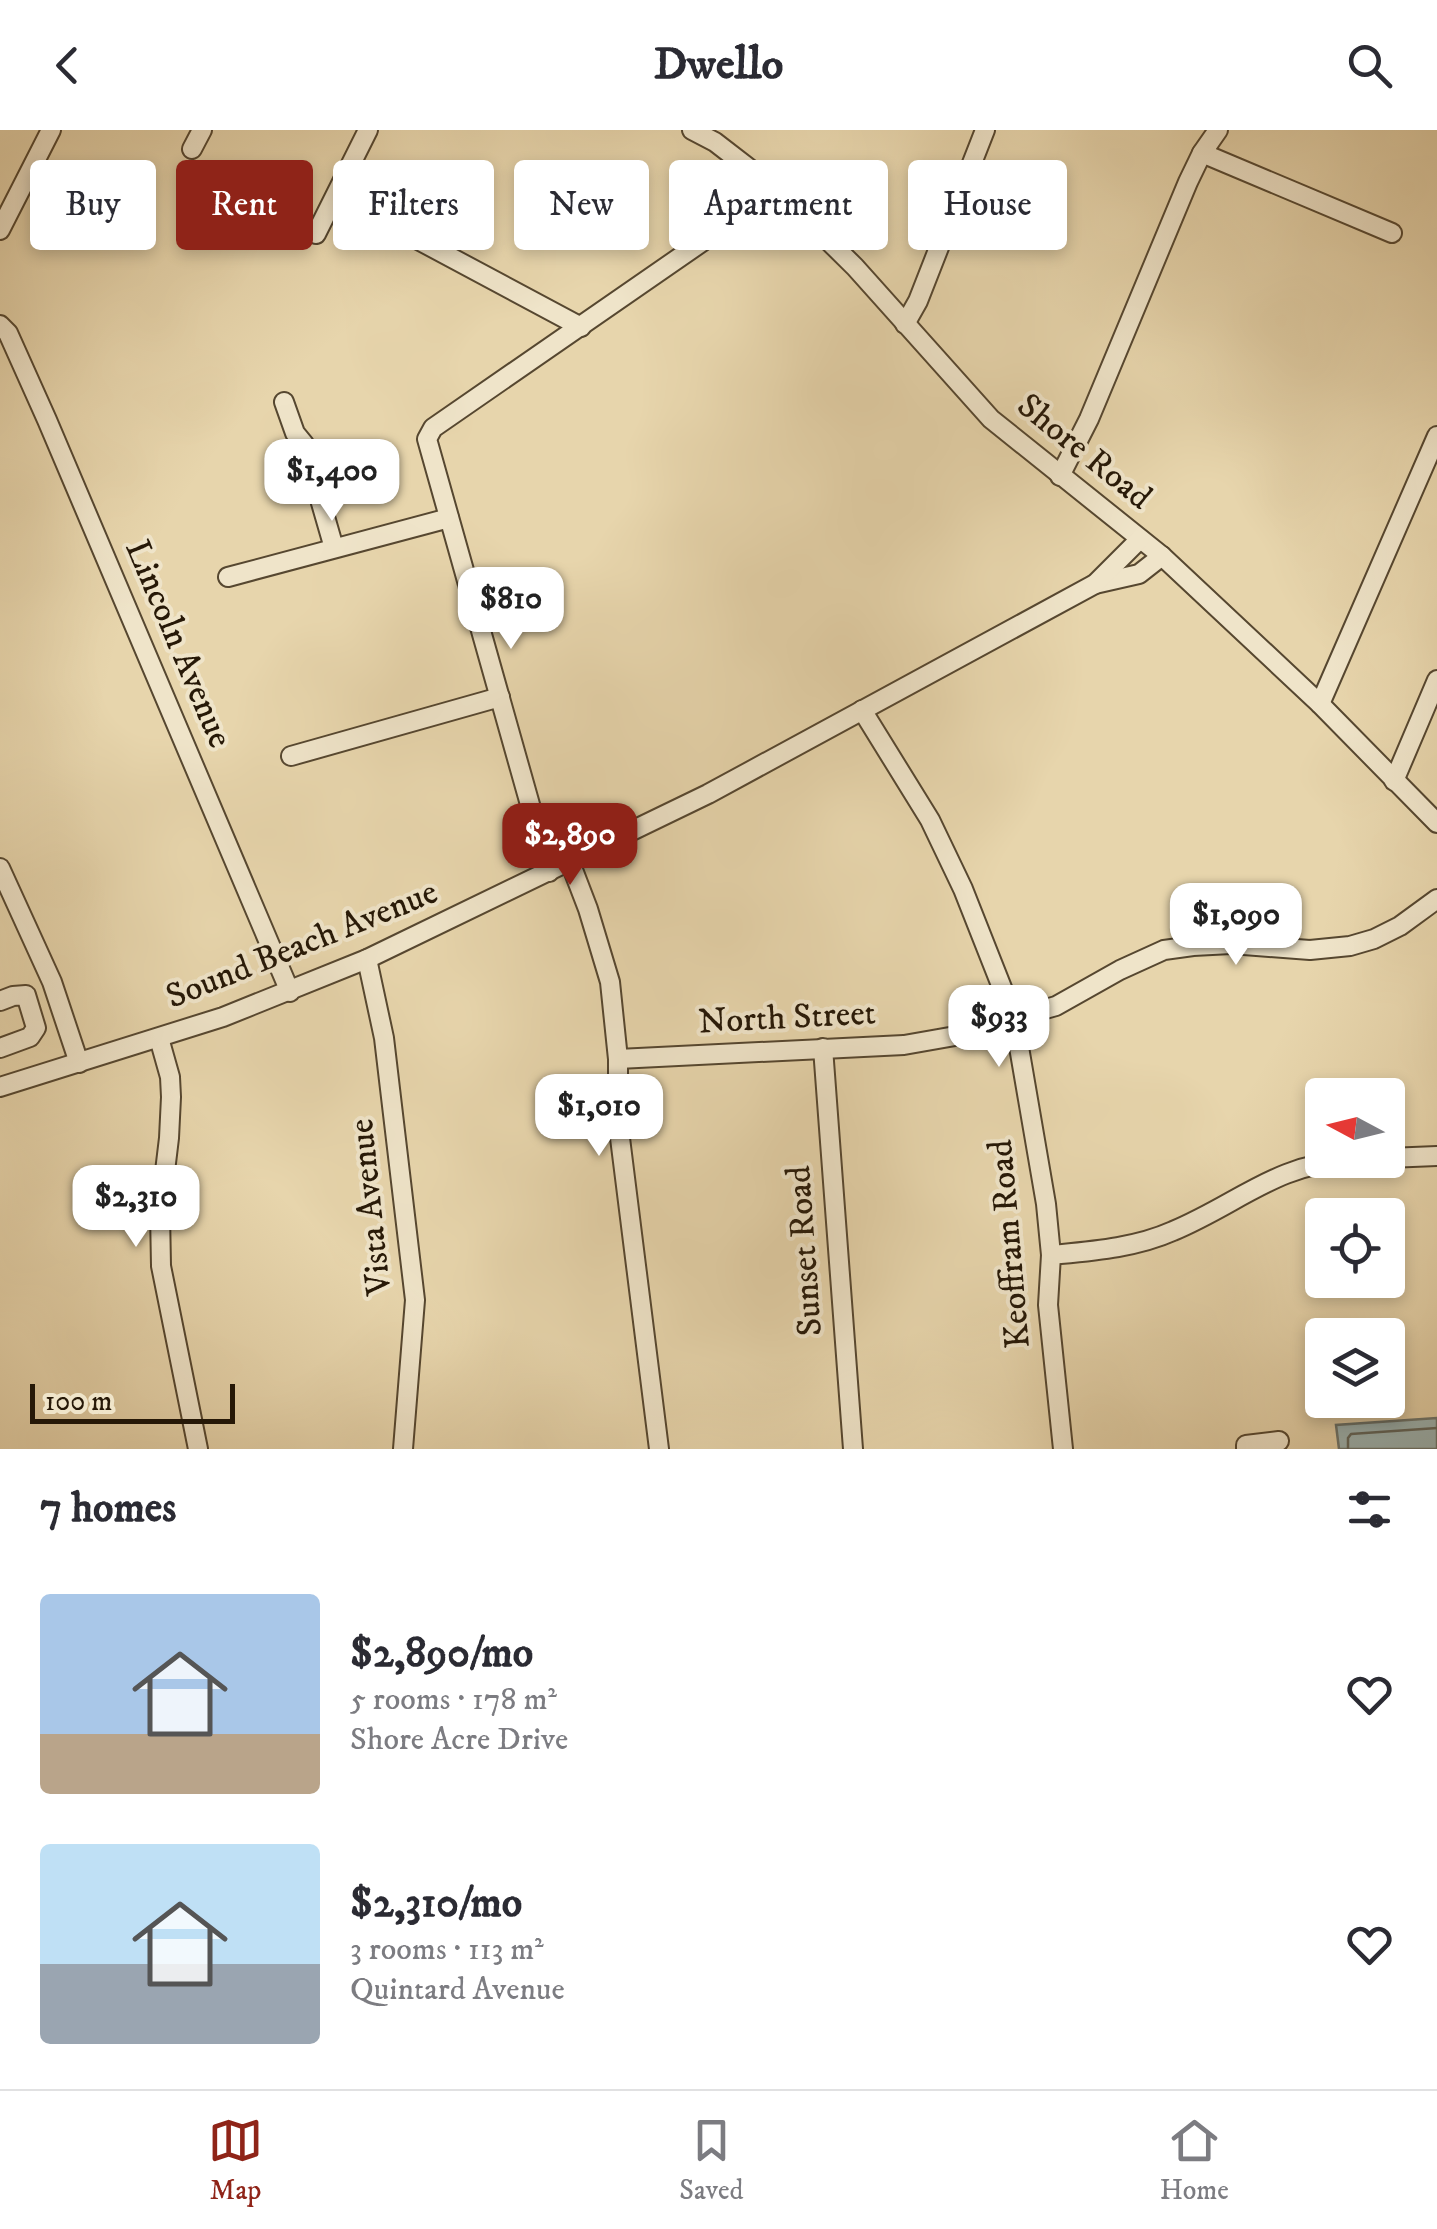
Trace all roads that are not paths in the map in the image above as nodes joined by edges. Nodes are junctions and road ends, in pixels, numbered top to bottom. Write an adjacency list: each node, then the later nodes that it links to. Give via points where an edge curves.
1 (51, 130): 10 (street)
2 (202, 130): 7 (street)
3 (368, 130): 12 (street)
4 (692, 130): 9 (street, Shore Road)
5 (985, 130): 16 (street)
6 (1218, 130): 8 (street)
7 (192, 149)
8 (1202, 153): 11 (street); 21 (street)
9 (738, 160)
10 (0, 230)
11 (1392, 232)
12 (316, 234)
13 (437, 250): 18 (street)
14 (691, 250): 18 (street)
15 (837, 250): 16 (street, Shore Road)
16 (905, 324): 21 (street, Shore Road, via 991,419)
17 (0, 325): 40 (street, Lincoln Avenue, via 48,420)
18 (581, 326): 22 (street, via 426,439)
19 (284, 402): 24 (street, via 304,444)
20 (1437, 436): 30 (street)
21 (1060, 476): 23 (street, Shore Road)
22 (449, 518): 24 (street); 29 (street)
23 (1140, 540): 25 (street, Shore Road); 27 (street, Sound Beach Avenue)
24 (334, 548): 26 (street)
25 (1162, 556): 27 (street, Sound Beach Avenue, via 1139,574); 30 (street, Shore Road)
26 (228, 576)
27 (1095, 584): 31 (street, Sound Beach Avenue)
28 (1437, 680): 33 (street)
29 (500, 697): 32 (street); 37 (street)
30 (1320, 704): 33 (street, Shore Road)
31 (862, 710): 35 (street, Sound Beach Avenue); 42 (street, Keoffram Road, via 930,820)
32 (291, 756)
33 (1394, 781): 34 (street, Shore Road)
34 (1437, 823)
35 (570, 862): 37 (street, Sound Beach Avenue); 46 (street, via 610,982)
36 (0, 868): 47 (street, via 52,982)
37 (548, 872): 39 (street, Sound Beach Avenue)
38 (1437, 899): 42 (street, North Street, via 1400,926 1350,946 1164,950 1056,1006)
39 (368, 959): 40 (street, Sound Beach Avenue); 55 (street, Vista Avenue, via 384,1038 414,1300)
40 (290, 992): 43 (street, Sound Beach Avenue)
41 (0, 1001): 44 (street, via 26,995 36,1028)
42 (1014, 1018): 45 (street, North Street, via 995,1030 904,1046); 52 (street, Keoffram Road)
43 (159, 1038): 47 (street, Sound Beach Avenue); 54 (street, via 171,1097 161,1266)
44 (0, 1048)
45 (823, 1048): 46 (street, North Street); 57 (street, Sunset Road)
46 (618, 1059): 56 (street, via 626,1199)
47 (79, 1063): 48 (street, Sound Beach Avenue)
48 (0, 1087)
49 (1405, 1158): 50 (street)
50 (1437, 1158)
51 (1305, 1168): 52 (street, via 1266,1181 1168,1234)
52 (1051, 1255): 58 (street, Keoffram Road, via 1048,1305)
53 (1279, 1440): 59 (street)
54 (198, 1449)
55 (403, 1449)
56 (660, 1449)
57 (853, 1449)
58 (1063, 1449)
59 (1246, 1449)

